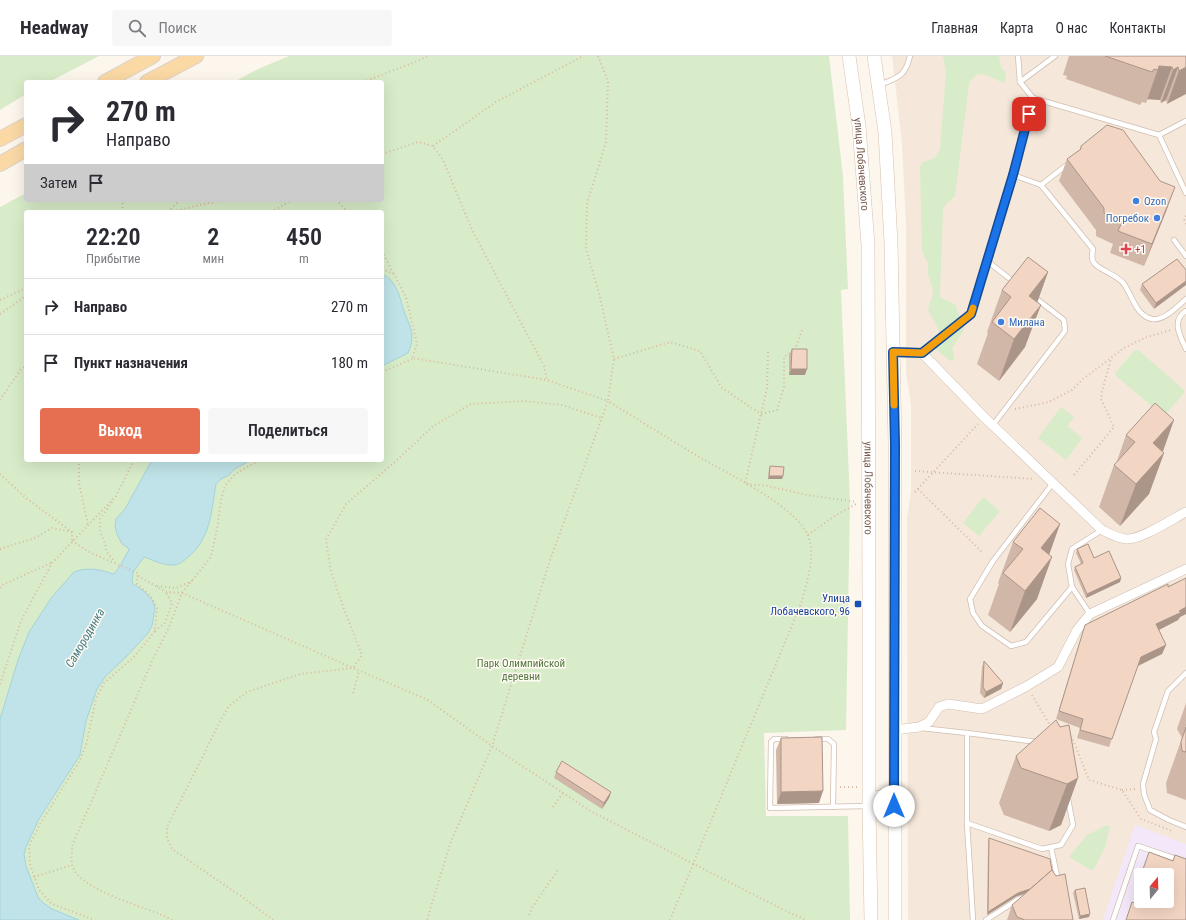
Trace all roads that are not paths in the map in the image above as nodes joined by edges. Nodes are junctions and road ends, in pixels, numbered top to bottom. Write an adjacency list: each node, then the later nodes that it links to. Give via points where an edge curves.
1 (153, 56): 8 (main road)
2 (196, 56): 9 (main road)
3 (849, 56): 48 (main road, улица Лобачевского, via 859,126 868,245)
4 (874, 56): 11 (main road)
5 (910, 56): 11 (lane, via 901,76)
6 (1018, 56): 10 (lane)
7 (1055, 56): 10 (lane)
8 (109, 80)
9 (151, 80)
10 (1020, 82): 12 (lane)
11 (878, 86): 31 (main road, via 885,132)
12 (1033, 98): 15 (lane); 20 (lane)
13 (1186, 121): 15 (lane)
14 (24, 126): 16 (main road)
15 (1159, 135): 22 (lane)
16 (0, 139)
17 (24, 150): 19 (main road)
18 (1071, 162): 21 (lane)
19 (0, 164)
20 (1013, 175): 21 (lane); 25 (lane)
21 (1041, 185): 28 (lane, via 1093,249 1093,262 1124,283 1131,298 1146,316 1153,319 1161,317)
22 (1186, 193)
23 (1174, 240): 24 (lane)
24 (1186, 256)
25 (987, 261): 26 (lane); 32 (lane, via 971,314)
26 (1017, 284)
27 (1029, 293): 33 (lane, via 1064,320 1065,331)
28 (1186, 299)
29 (1186, 311): 30 (lane, via 1181,314 1177,323)
30 (1186, 349)
31 (893, 352): 32 (street); 42 (main road)
32 (922, 353): 33 (street)
33 (993, 425): 34 (street)
34 (1051, 482): 36 (street); 38 (lane, via 993,561 970,599 973,613 982,626 1011,646 1026,642)
35 (1186, 512): 36 (street, via 1142,536 1128,539)
36 (1102, 530): 38 (lane, via 1072,549 1068,564)
37 (1186, 569): 39 (street)
38 (1072, 587): 39 (lane)
39 (1090, 614): 41 (street, via 1077,630 1058,667 982,709 948,704 940,707 929,722)
40 (1186, 673): 52 (lane, via 1168,691 1154,732 1156,739 1142,784 1150,810)
41 (919, 727): 42 (street); 43 (lane)
42 (894, 730): 49 (main road)
43 (967, 734): 46 (lane); 51 (lane)
44 (790, 739): 50 (lane, via 774,739 771,742 770,808)
45 (813, 739): 50 (lane, via 828,739 834,744)
46 (1042, 743)
47 (1067, 796): 53 (lane, via 1073,824 1061,845)
48 (869, 806): 49 (street, via 873,799 882,794 891,800); 50 (lane); 57 (main road, улица Лобачевского)
49 (894, 806): 58 (main road)
50 (833, 807)
51 (967, 823): 53 (lane, via 1042,849); 59 (lane)
52 (1185, 825)
53 (1052, 847): 55 (lane)
54 (1186, 862): 61 (lane, via 1138,846)
55 (1058, 884)
56 (1032, 896): 60 (lane, via 1019,898)
57 (871, 920)
58 (895, 920)
59 (974, 920)
60 (986, 920)
61 (1113, 920)

